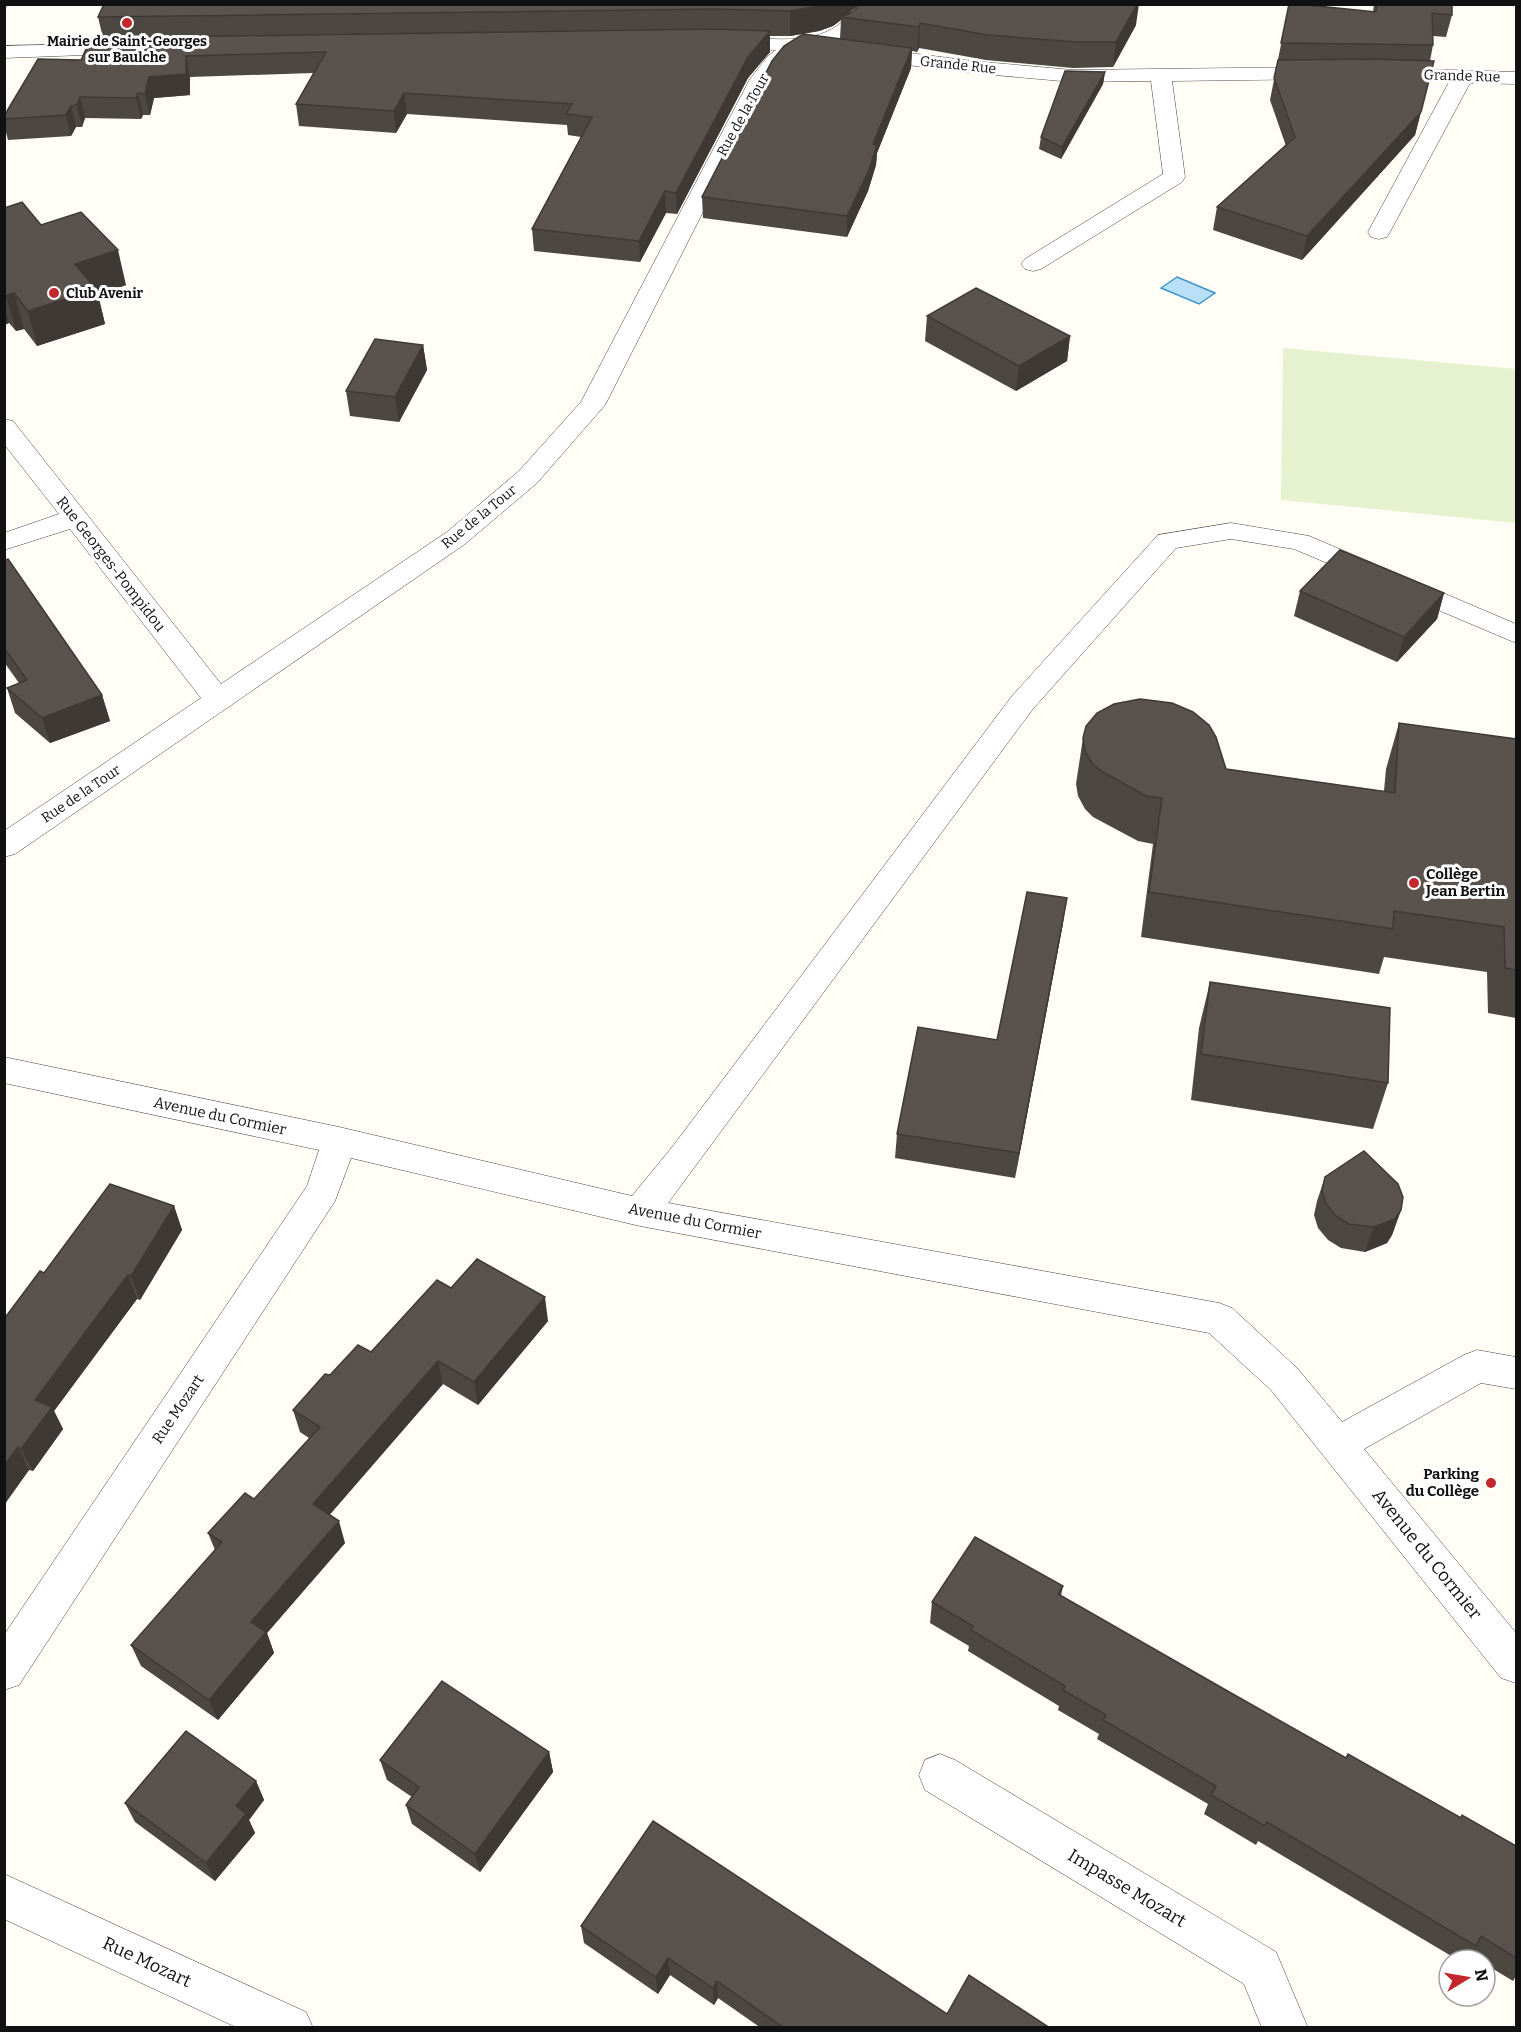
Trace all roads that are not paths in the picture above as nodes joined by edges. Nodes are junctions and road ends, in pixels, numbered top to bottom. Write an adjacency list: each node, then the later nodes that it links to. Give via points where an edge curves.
1 (876, 4): 3 (street, via 843,31)
2 (701, 42): 3 (street, Grande Rue)
3 (798, 45): 8 (street, Grande Rue, via 1073,76); 17 (street, Rue de la Tour, via 775,60 760,79 592,405 550,453 528,477 456,537)
4 (152, 49): 5 (street)
5 (4, 52)
6 (1335, 73): 8 (street, Grande Rue)
7 (1369, 73): 9 (street, Grande Rue)
8 (1161, 75): 12 (street, via 1174,177)
9 (1463, 76): 10 (street, Grande Rue); 11 (street)
10 (1516, 78)
11 (1379, 232)
12 (1033, 264)
13 (4, 426): 14 (street, Rue Georges-Pompidou)
14 (75, 518): 15 (street); 17 (street, Rue Georges-Pompidou)
15 (4, 542)
16 (1516, 634): 21 (street, via 1300,542 1231,531 1167,541 1022,703)
17 (219, 701): 18 (street, Rue de la Tour)
18 (4, 846)
19 (4, 1070): 20 (street, Avenue du Cormier)
20 (339, 1141): 21 (street, Avenue du Cormier); 25 (street, Rue Mozart, via 323,1191)
21 (640, 1212): 23 (street, Avenue du Cormier, via 1219,1319 1284,1379)
22 (1516, 1372): 23 (street, via 1477,1366)
23 (1338, 1444): 24 (street, Avenue du Cormier)
24 (1516, 1664)
25 (4, 1671)
26 (940, 1774): 29 (street, Impasse Mozart, via 1260,1968)
27 (4, 1896): 28 (street, Rue Mozart)
28 (290, 2028)
29 (1285, 2028)

